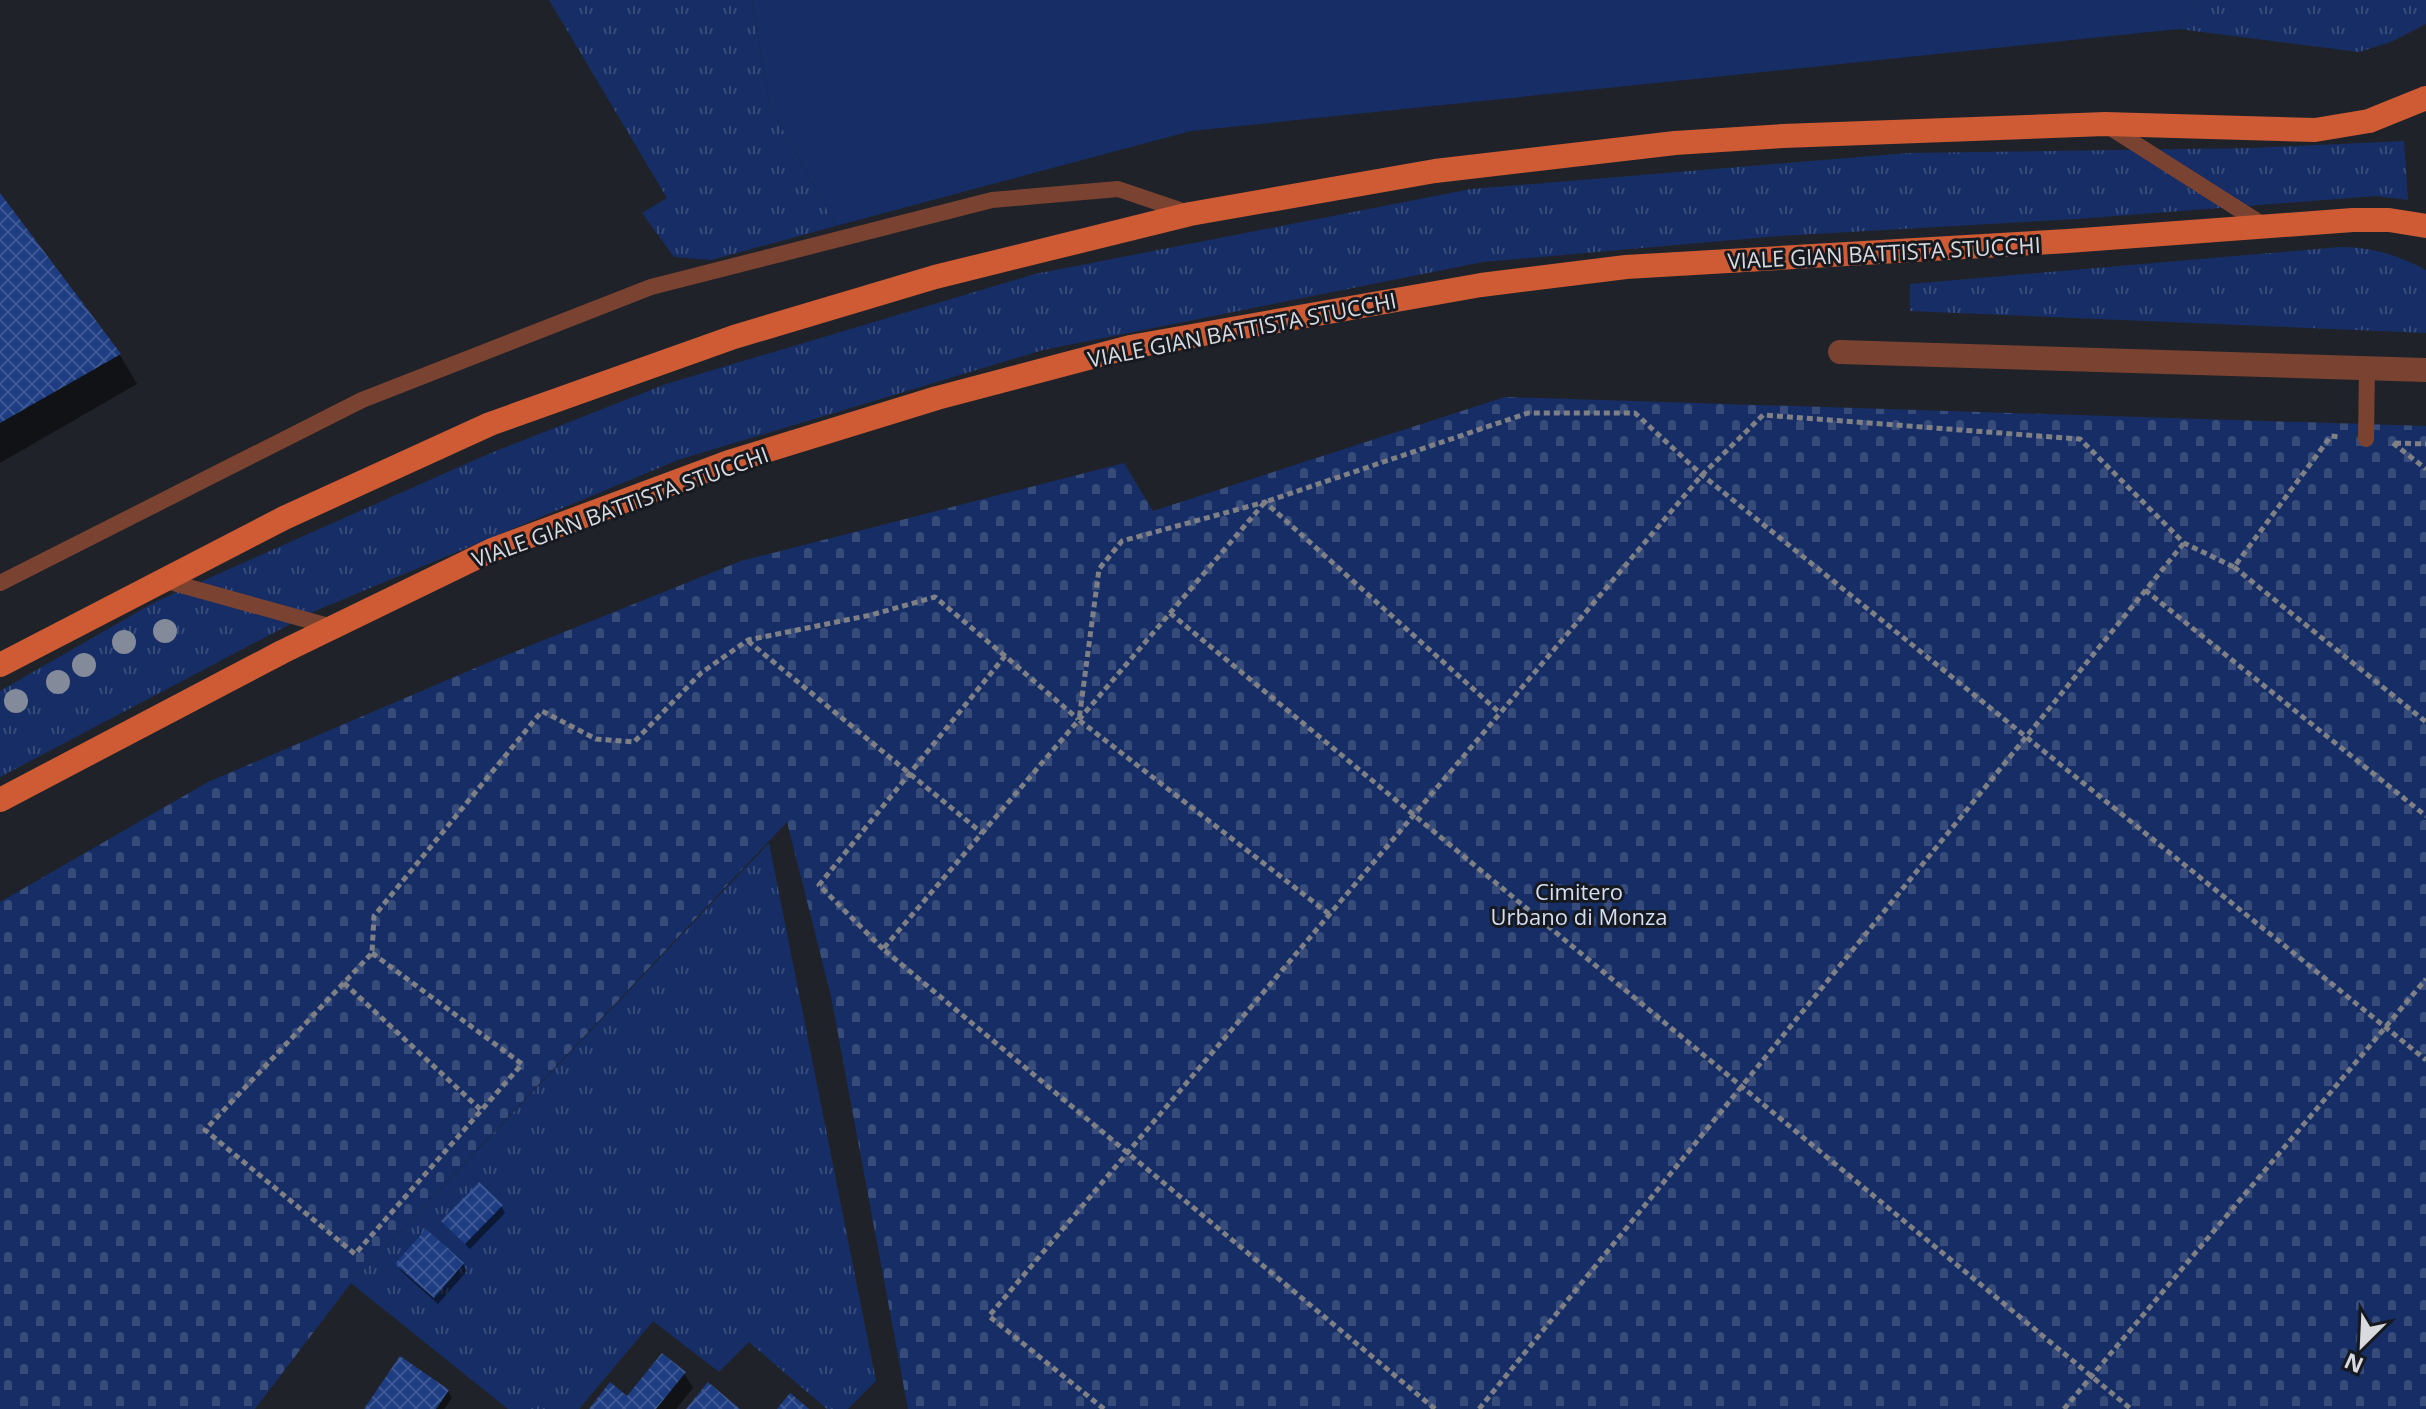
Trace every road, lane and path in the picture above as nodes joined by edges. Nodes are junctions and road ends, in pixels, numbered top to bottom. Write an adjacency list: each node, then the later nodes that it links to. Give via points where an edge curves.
1 (2426, 98): 2 (main road, via 2369,121 2315,130)
2 (2105, 124): 3 (main road, via 1675,143 1435,171); 4 (lane)
3 (1190, 214): 17 (main road, via 935,277 705,347 490,424); 18 (lane, via 1118,189 992,200 651,287 362,400)
4 (2265, 226): 5 (main road, VIALE GIAN BATTISTA STUCCHI, via 2362,219); 21 (main road, VIALE GIAN BATTISTA STUCCHI, via 1626,267 1481,285 1130,347 937,398 729,462 492,550)
5 (2426, 226)
6 (1840, 352): 7 (street)
7 (2367, 368): 8 (street); 9 (lane)
8 (2426, 370)
9 (2366, 439): 10 (path); 16 (path, via 2331,436)
10 (2394, 443): 11 (path); 12 (path)
11 (2426, 444)
12 (2426, 469)
13 (1702, 475): 14 (path, via 1635,413 1528,413); 15 (path, via 1763,415 2080,439); 25 (path); 28 (path)
14 (1265, 502): 20 (path); 25 (path); 26 (path, via 1122,541 1099,569)
15 (2184, 543): 16 (path); 19 (path)
16 (2234, 567): 27 (path)
17 (163, 580): 21 (lane); 24 (main road)
18 (0, 583)
19 (2145, 590): 28 (path); 32 (path)
20 (1170, 613): 26 (path); 31 (path)
21 (332, 627): 30 (main road, VIALE GIAN BATTISTA STUCCHI)
22 (748, 640): 23 (path, via 935,597); 29 (path); 36 (path, via 701,673 634,742 596,739 542,711 374,916)
23 (1005, 656): 26 (path); 29 (path)
24 (0, 665)
25 (1500, 713): 31 (path)
26 (1079, 720): 33 (path); 34 (path)
27 (2426, 722)
28 (2027, 736): 39 (path); 41 (path)
29 (908, 775): 33 (path); 35 (path, via 819,885)
30 (0, 800)
31 (1414, 814): 34 (path); 41 (path)
32 (2426, 816)
33 (982, 833): 35 (path)
34 (1329, 914): 43 (path)
35 (883, 949): 43 (path)
36 (372, 953): 38 (path); 42 (path, via 522,1064)
37 (2426, 979): 39 (path)
38 (344, 983): 42 (path); 42 (path, via 205,1130 355,1254)
39 (2386, 1027): 40 (path); 44 (path)
40 (2426, 1060)
41 (1742, 1086): 44 (path); 47 (path)
42 (481, 1110)
43 (1127, 1152): 45 (path, via 989,1316); 46 (path)
44 (2091, 1377): 48 (path); 49 (path)
45 (1104, 1409)
46 (1435, 1409)
47 (1479, 1409)
48 (2064, 1409)
49 (2131, 1409)

